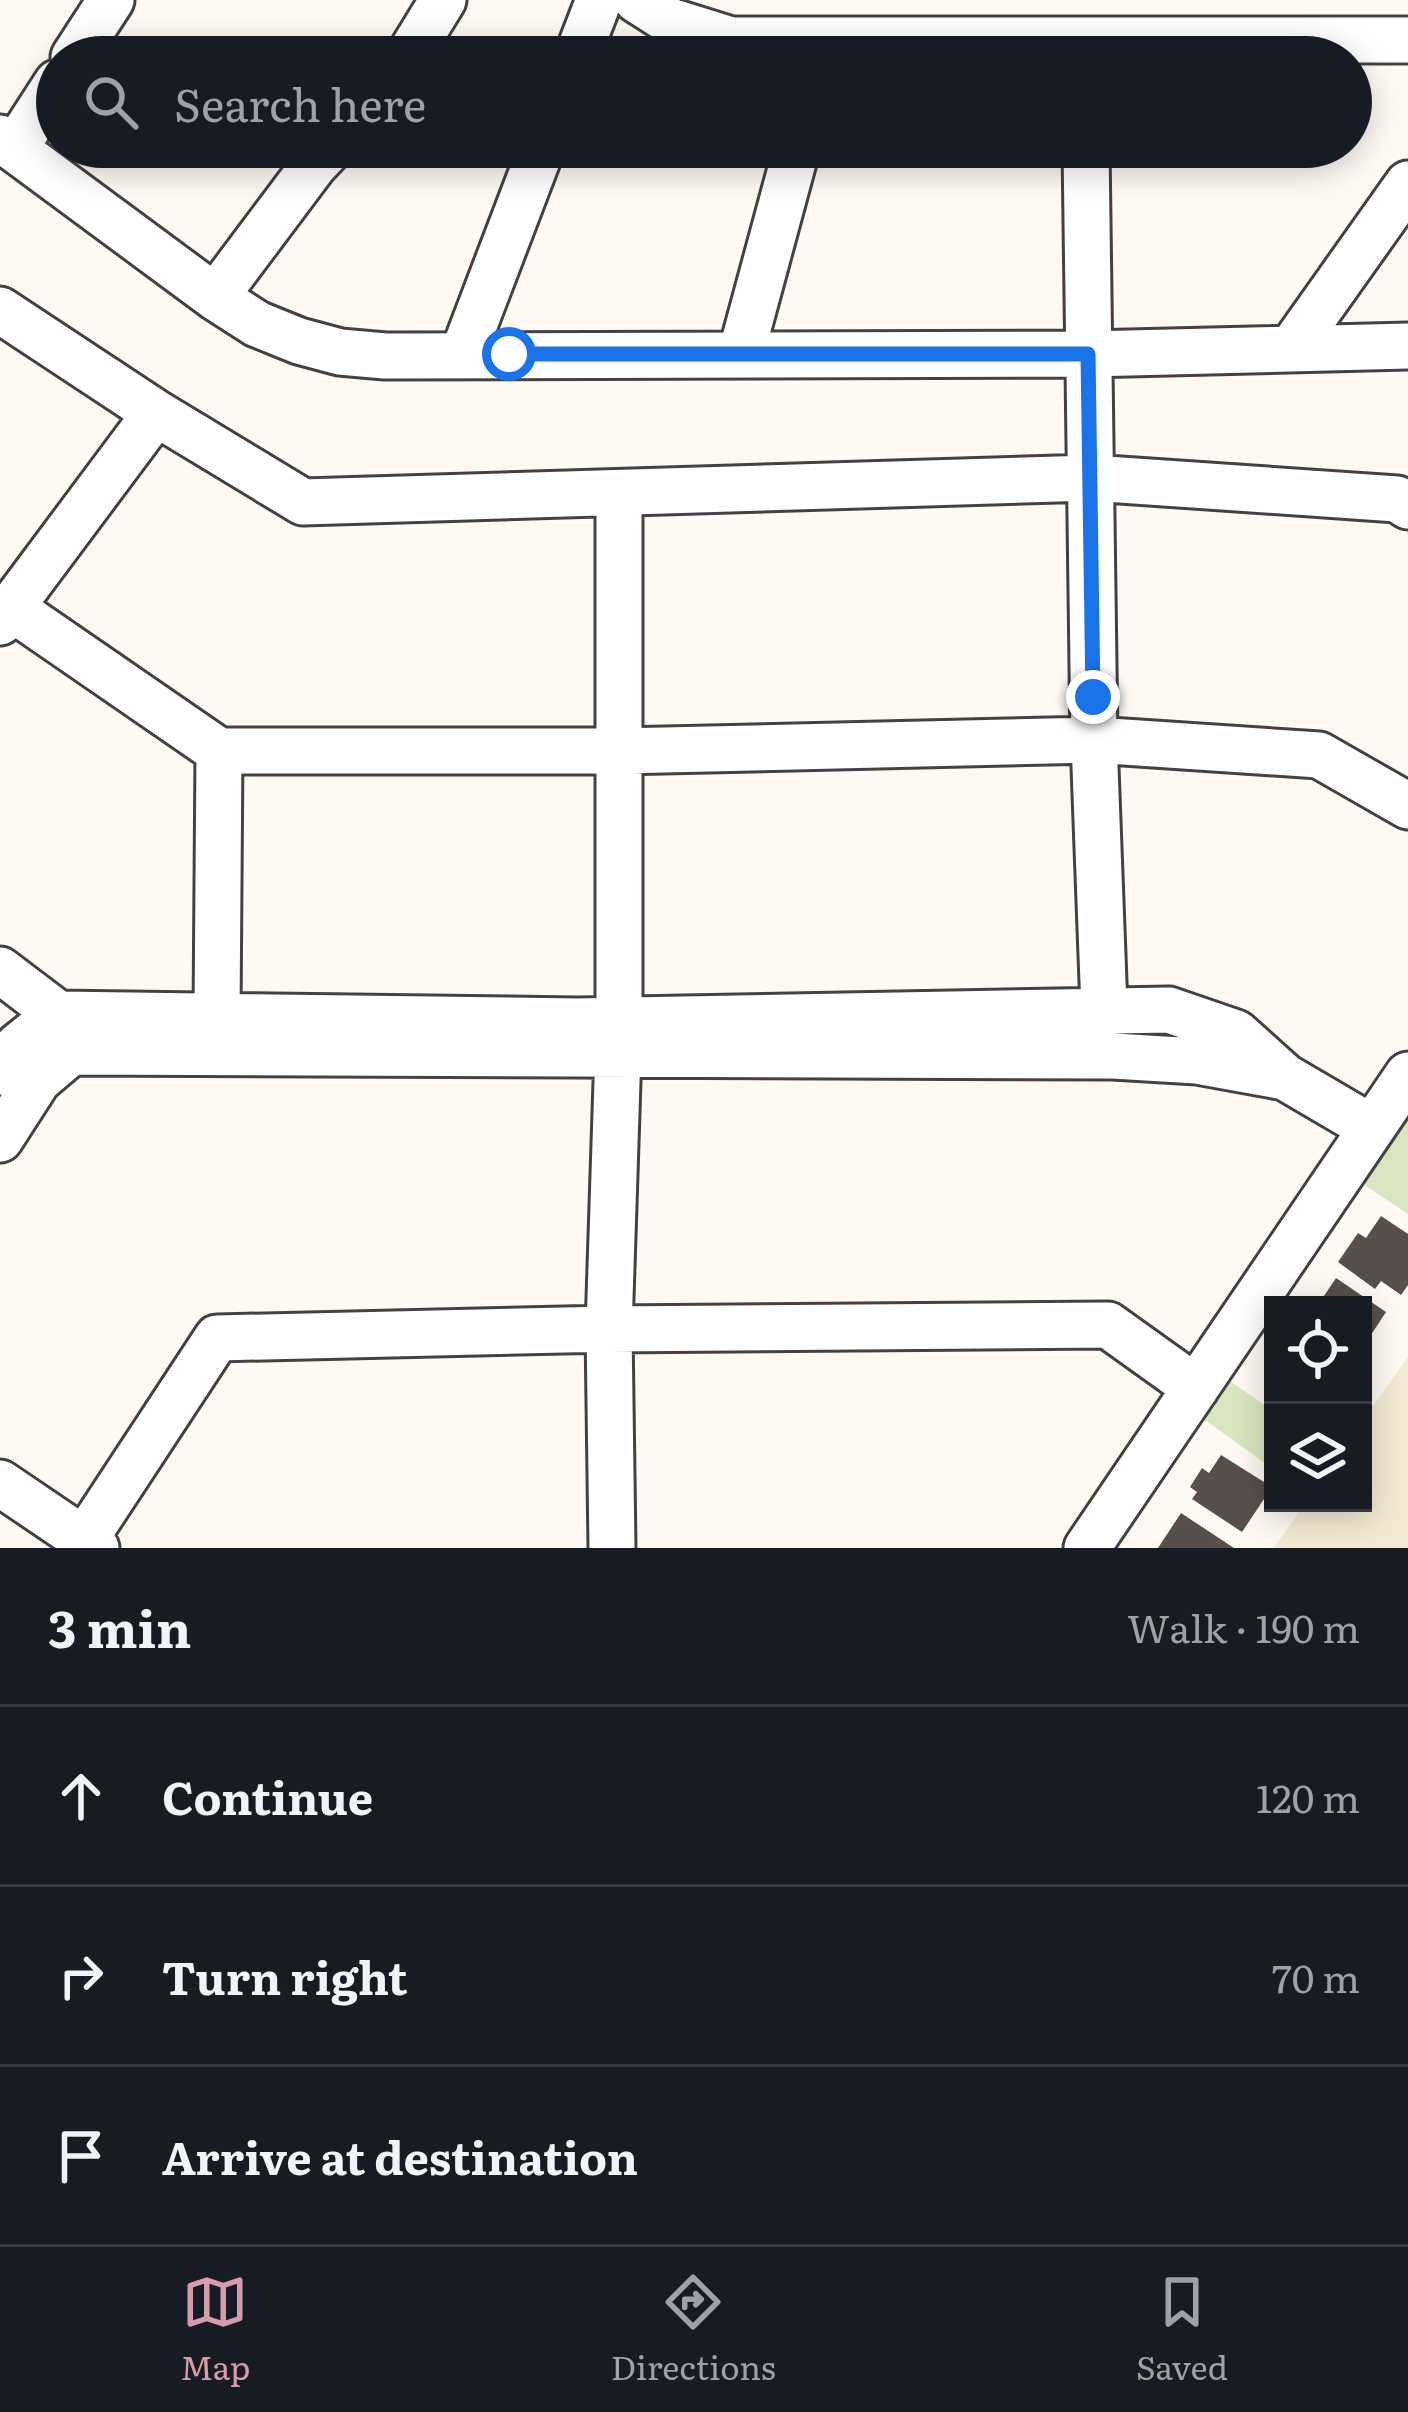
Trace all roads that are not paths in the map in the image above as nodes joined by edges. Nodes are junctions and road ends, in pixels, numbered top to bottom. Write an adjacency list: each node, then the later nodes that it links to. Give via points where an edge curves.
1 (111, 0): 7 (street)
2 (443, 0): 8 (street)
3 (599, 0): 9 (street)
4 (637, 0): 10 (street)
5 (1275, 20): 6 (street); 11 (street)
6 (1381, 27)
7 (88, 36)
8 (421, 36)
9 (585, 36)
10 (717, 36)
11 (1170, 36)
12 (36, 108): 13 (street)
13 (7, 143): 14 (street)
14 (36, 164)
15 (41, 168): 21 (street)
16 (312, 168): 21 (street)
17 (534, 168): 25 (street)
18 (791, 168): 26 (street)
19 (1085, 168): 27 (street)
20 (1408, 184): 24 (street)
21 (215, 297): 25 (street, via 257,324 340,352)
22 (0, 310): 28 (street)
23 (1408, 346): 24 (street)
24 (1292, 349): 27 (street)
25 (463, 354): 26 (street)
26 (741, 354): 27 (street)
27 (1088, 354): 29 (street)
28 (156, 413): 30 (street, via 303,502); 32 (street)
29 (1090, 478): 30 (street); 31 (street, via 1397,499); 33 (street)
30 (619, 493): 35 (street)
31 (1408, 506)
32 (5, 615): 34 (street)
33 (1094, 740): 35 (street); 36 (street, via 1319,755); 38 (street)
34 (219, 751): 35 (street); 40 (street)
35 (619, 751): 41 (street)
36 (1408, 806)
37 (0, 970): 39 (street)
38 (1104, 1009): 41 (street); 44 (street, via 1169,1010 1236,1033)
39 (58, 1014): 40 (street); 42 (street)
40 (217, 1016): 41 (street)
41 (619, 1036): 44 (street, via 1197,1061); 46 (street, via 71,1052 38,1081); 47 (street)
42 (0, 1072)
43 (1408, 1075): 45 (street)
44 (1285, 1077): 45 (street)
45 (1372, 1128): 48 (street)
46 (0, 1138)
47 (609, 1329): 48 (street, via 1108,1325); 50 (street, via 217,1338); 51 (street)
48 (1196, 1388): 52 (street)
49 (0, 1483): 50 (street)
50 (87, 1546)
51 (612, 1548)
52 (1087, 1548)

